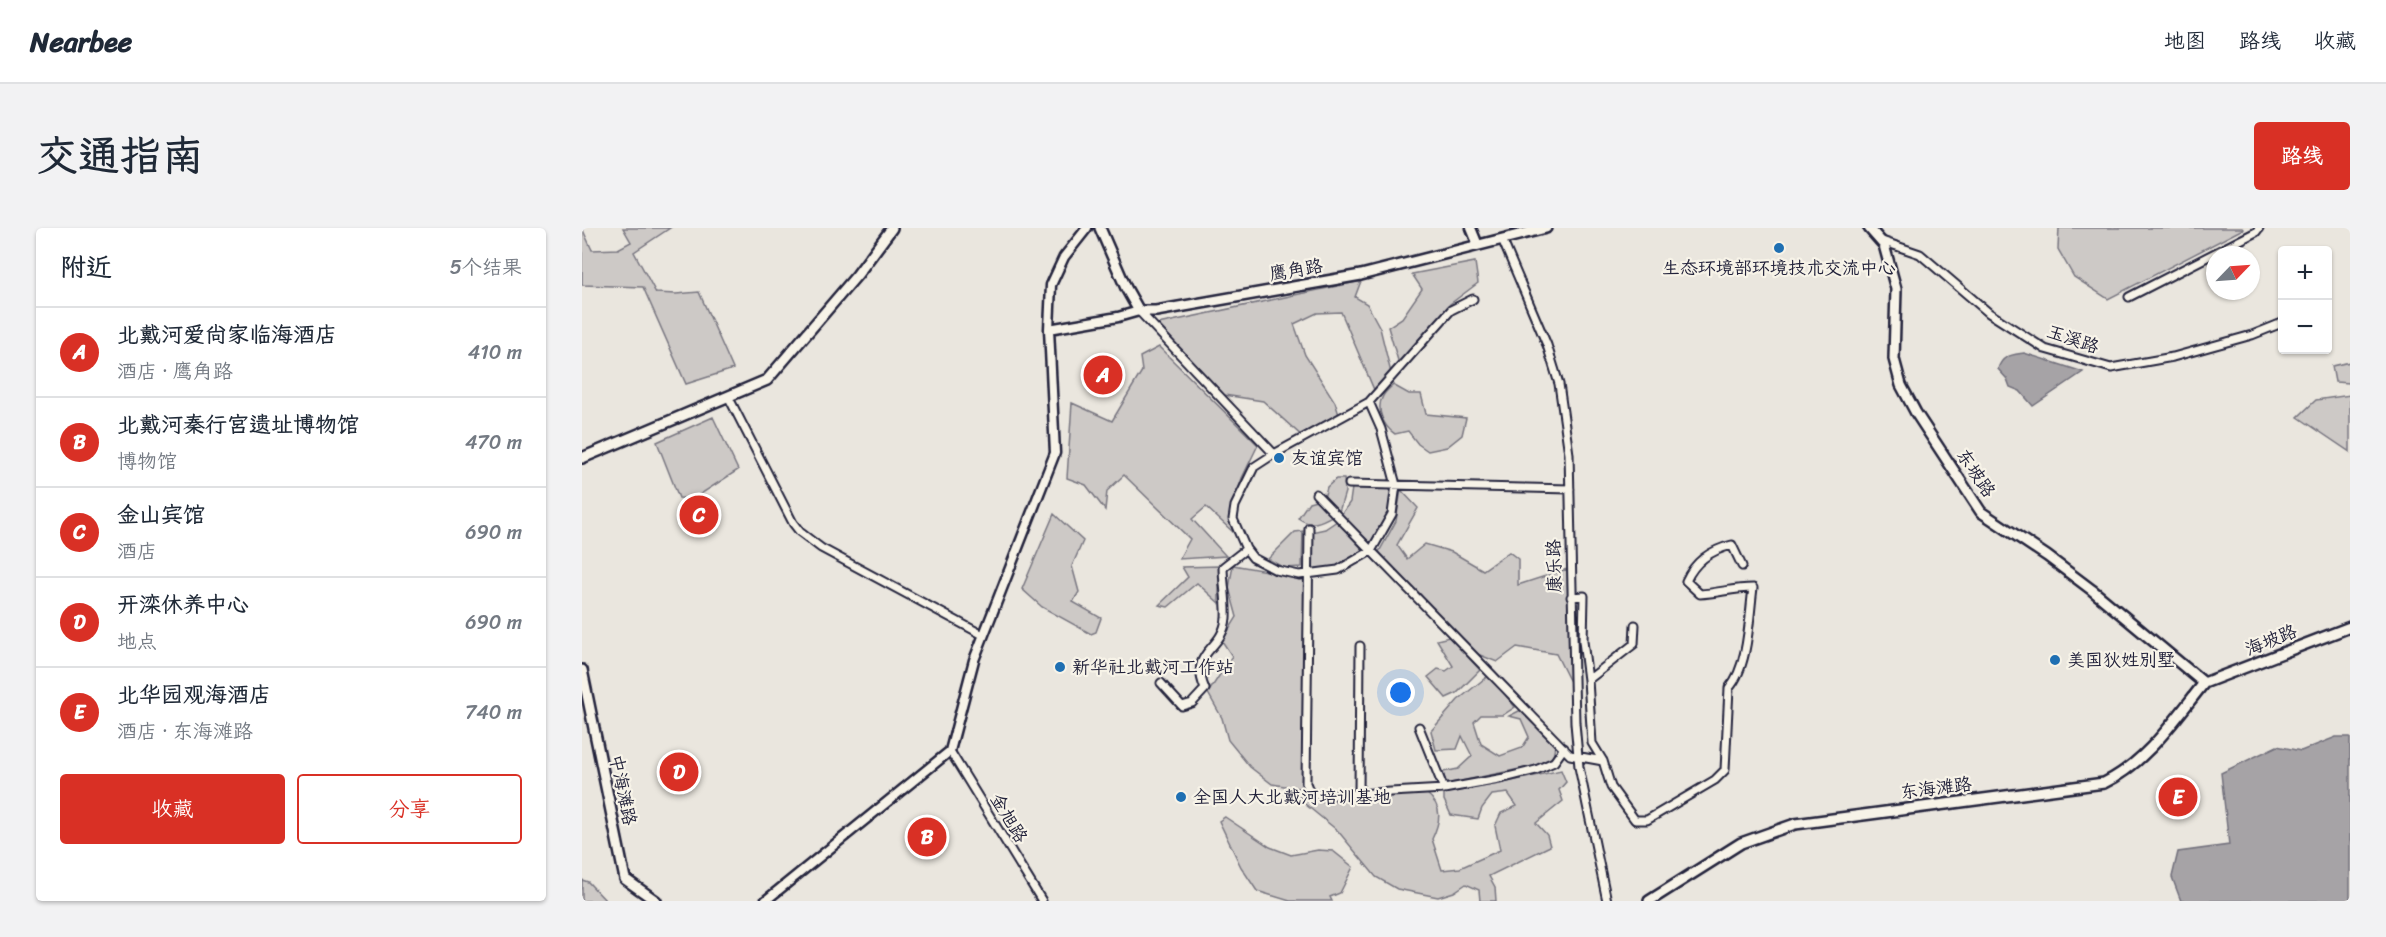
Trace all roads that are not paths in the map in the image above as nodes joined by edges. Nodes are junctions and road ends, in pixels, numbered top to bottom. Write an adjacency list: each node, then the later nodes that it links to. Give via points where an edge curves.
1 (892, 228): 16 (main road, via 767,380)
2 (1088, 228): 15 (street, via 1064,257 1051,285)
3 (1100, 228): 13 (main road)
4 (1471, 228): 10 (street)
5 (1546, 228): 8 (main road, 鹰角路)
6 (1869, 228): 9 (main road, 东坡路)
7 (2259, 228): 11 (street)
8 (1502, 239): 10 (main road, 鹰角路); 22 (street, 康乐路, via 1559,384)
9 (1879, 240): 14 (street, 玉溪路, via 1920,254 1989,313 2045,349 2111,368 2173,357); 37 (main road, 东坡路, via 1890,262 1896,290 1894,360 1901,386 1981,512 2083,583)
10 (1478, 245): 13 (main road, 鹰角路, via 1361,275)
11 (2129, 297)
12 (1473, 299): 17 (street, via 1451,310)
13 (1139, 311): 15 (street, 鹰角路); 18 (street)
14 (2278, 325)
15 (1049, 330): 32 (street, via 1055,453)
16 (729, 398): 19 (main road); 32 (street, via 800,532 821,548)
17 (1370, 402): 18 (street); 21 (street)
18 (1274, 454): 25 (street, via 1254,467 1235,506 1233,519)
19 (582, 458)
20 (1349, 484): 21 (street)
21 (1396, 485): 22 (street); 26 (street, via 1392,514)
22 (1570, 489): 29 (street, 康乐路)
23 (1316, 494): 26 (street)
24 (1309, 528): 28 (street)
25 (1246, 549): 28 (street, via 1253,558 1276,570); 36 (street, via 1223,567 1226,620 1199,663 1205,689 1192,703 1182,706)
26 (1371, 551): 28 (street, via 1338,570); 39 (street)
27 (1742, 566): 42 (street, via 1732,545 1726,546 1693,566 1686,581 1700,594 1753,588 1737,680 1729,688 1725,770 1715,780 1647,820 1635,820 1611,787)
28 (1307, 573): 44 (street, via 1306,783 1310,793 1320,796)
29 (1571, 597): 35 (street, via 1584,596 1583,641); 41 (street, 康乐路)
30 (1635, 625): 35 (street, via 1634,644)
31 (2350, 627): 37 (main road, 海坡路)
32 (983, 635): 40 (street)
33 (1360, 646): 44 (street)
34 (582, 670): 45 (main road, 中海滩路, via 625,879)
35 (1588, 680): 42 (street, via 1592,743)
36 (1161, 683)
37 (2204, 683): 49 (main road, 东海滩路, via 2156,742 2123,774 2104,783 1795,824 1741,843)
38 (1419, 727): 43 (street)
39 (1564, 748): 41 (street); 43 (street, via 1554,762 1536,770)
40 (950, 751): 46 (street); 47 (street, 金旭路)
41 (1578, 757): 42 (street); 48 (street, 康乐路)
42 (1603, 761)
43 (1444, 789): 44 (street)
44 (1359, 794)
45 (656, 901)
46 (765, 901)
47 (1042, 901)
48 (1607, 901)
49 (1649, 901)

